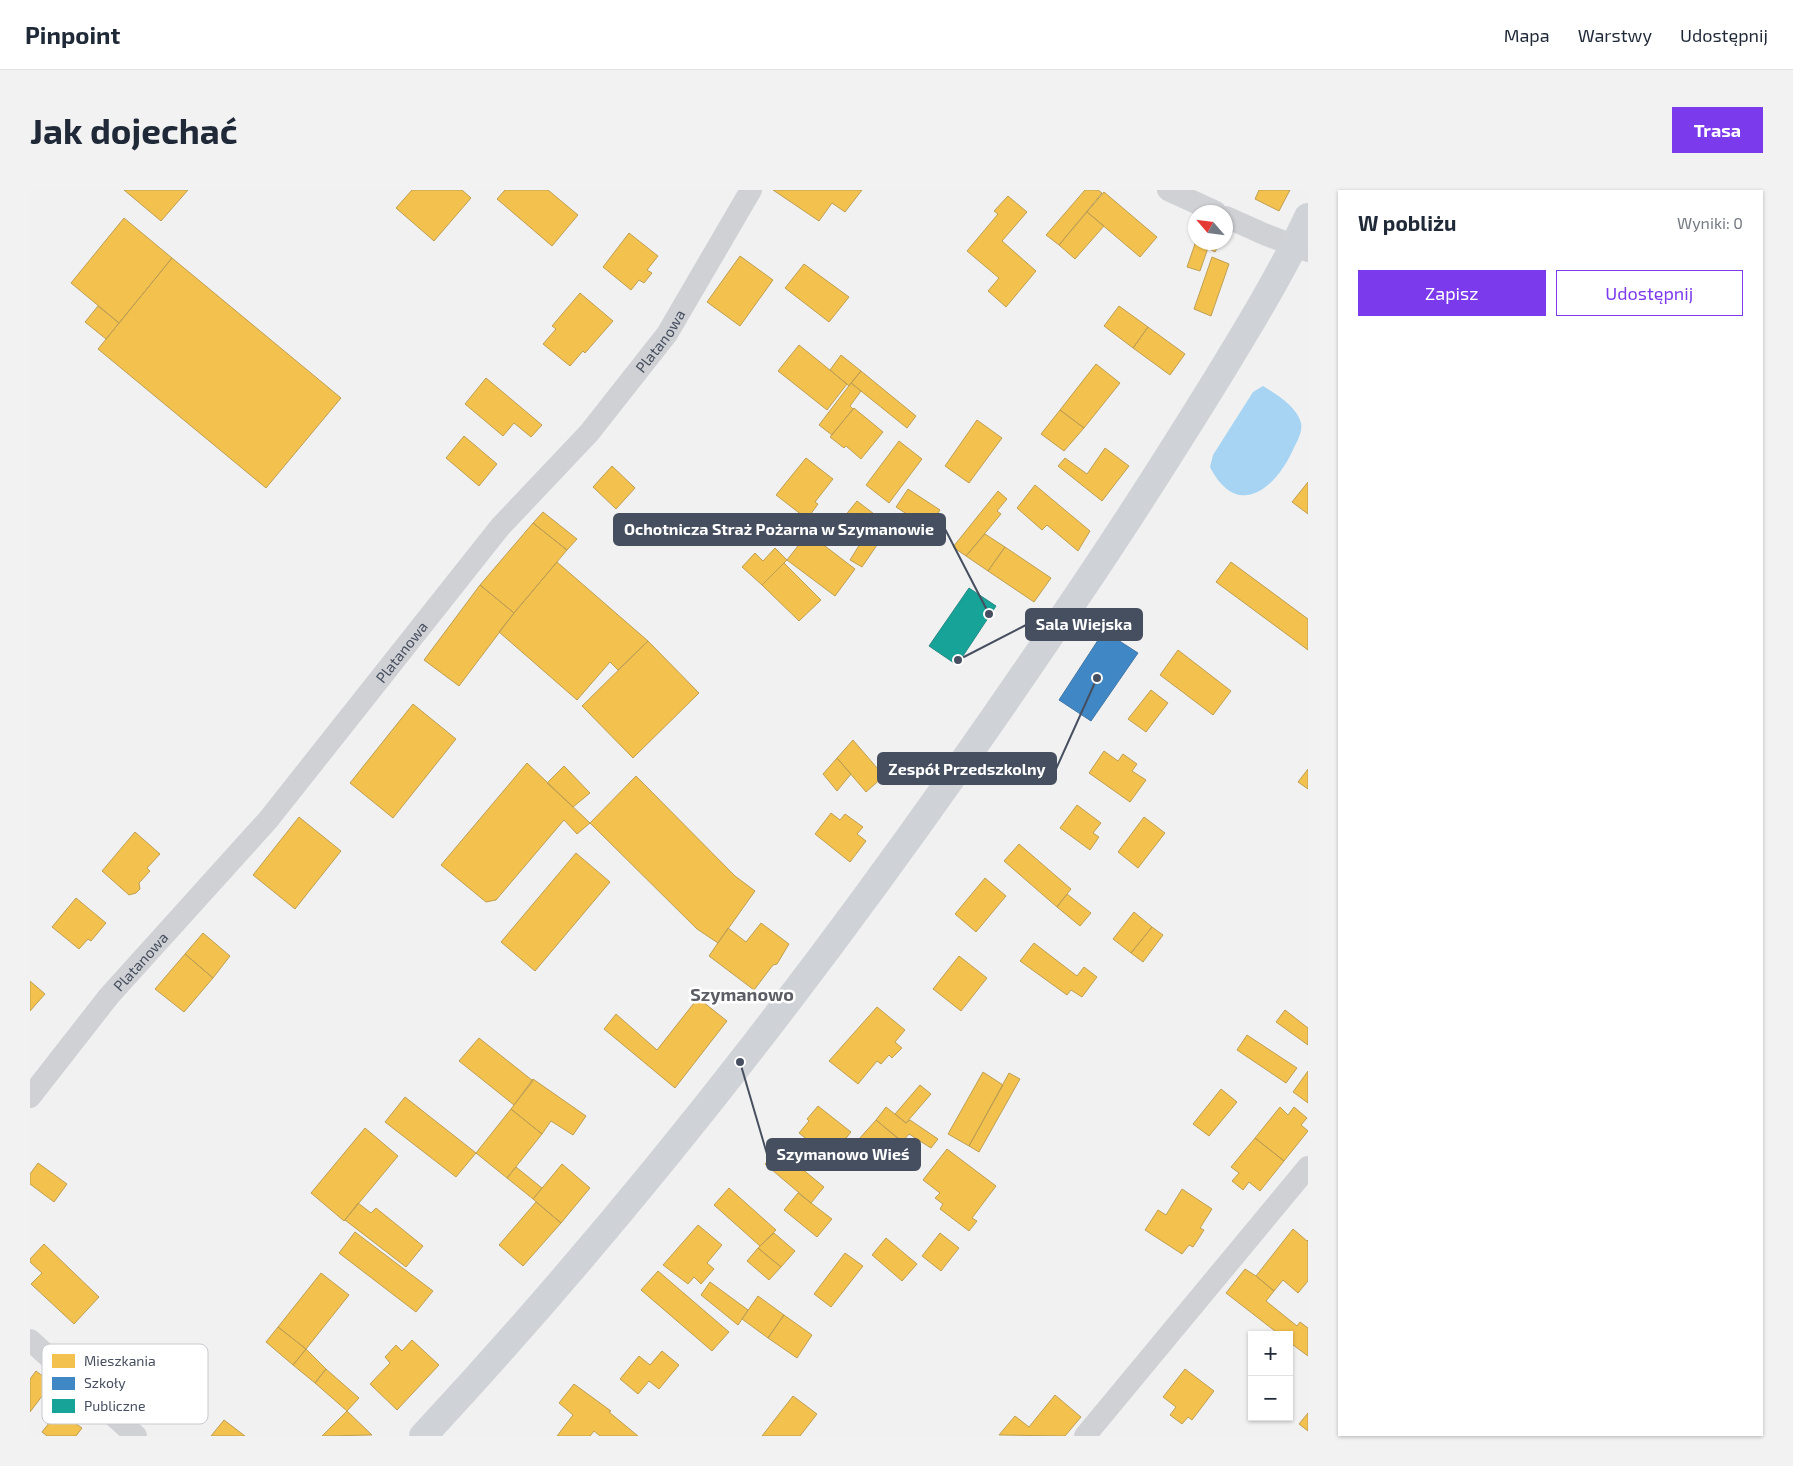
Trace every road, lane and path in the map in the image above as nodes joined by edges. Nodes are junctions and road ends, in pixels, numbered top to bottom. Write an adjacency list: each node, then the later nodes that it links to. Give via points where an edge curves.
1 (751, 190): 7 (street, Platanowa, via 666,334 589,433 500,527 268,820 109,996)
2 (1168, 190): 3 (street)
3 (1201, 205)
4 (1308, 217): 6 (street)
5 (1233, 220): 6 (street)
6 (1301, 248): 13 (street, via 1090,578 862,902 740,1062 621,1210 498,1356)
7 (30, 1097)
8 (1308, 1167): 14 (street)
9 (30, 1340): 10 (street)
10 (42, 1351)
11 (123, 1424): 12 (street)
12 (136, 1436)
13 (424, 1436)
14 (1086, 1436)

